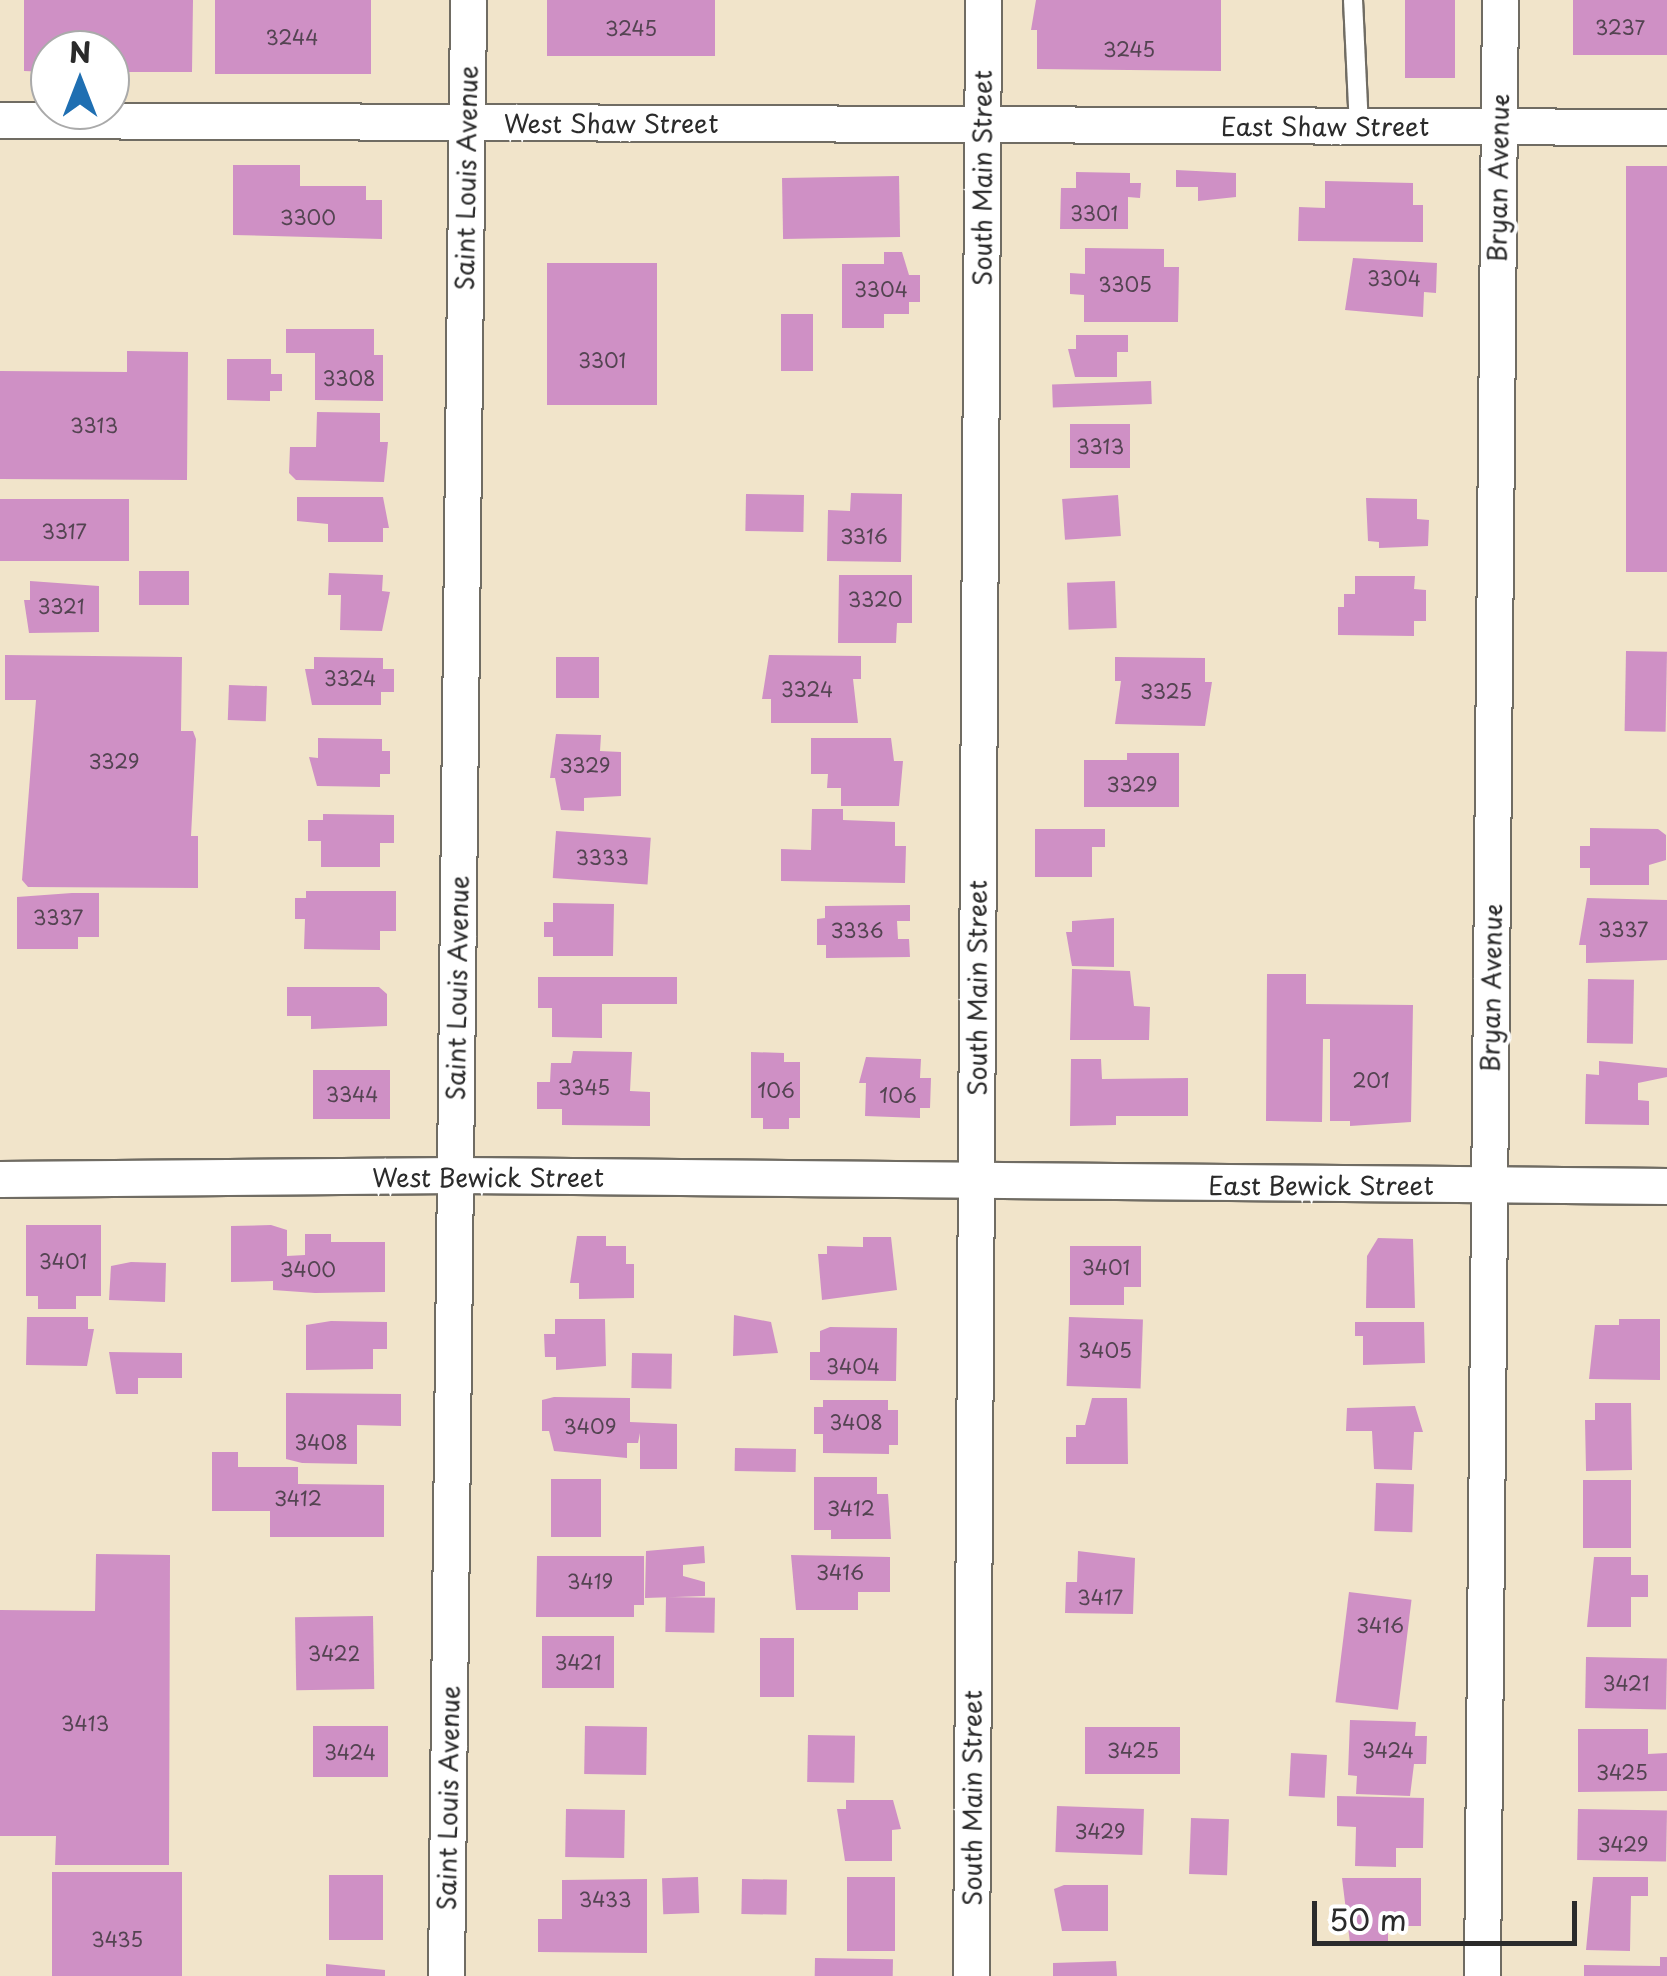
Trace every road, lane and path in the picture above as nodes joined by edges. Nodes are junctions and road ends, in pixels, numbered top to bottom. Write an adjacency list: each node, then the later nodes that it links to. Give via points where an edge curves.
1 (468, 0): 6 (street, Saint Louis Avenue)
2 (983, 0): 7 (street, South Main Street)
3 (1353, 0): 8 (lane)
4 (1500, 0): 9 (street, Bryan Avenue)
5 (0, 120): 6 (street, West Shaw Street)
6 (466, 122): 7 (street, West Shaw Street); 11 (street, Saint Louis Avenue)
7 (982, 124): 8 (street, East Shaw Street); 13 (street, South Main Street)
8 (1359, 126): 9 (street, East Shaw Street)
9 (1499, 126): 10 (street, East Shaw Street); 14 (street, Bryan Avenue)
10 (1667, 127)
11 (455, 1175): 12 (street, West Bewick Street); 13 (street, West Bewick Street); 16 (street, Saint Louis Avenue)
12 (0, 1179)
13 (976, 1183): 14 (street, East Bewick Street); 17 (street, South Main Street)
14 (1490, 1186): 15 (street, East Bewick Street); 18 (street, Bryan Avenue)
15 (1667, 1186)
16 (446, 1976)
17 (971, 1976)
18 (1482, 1976)

